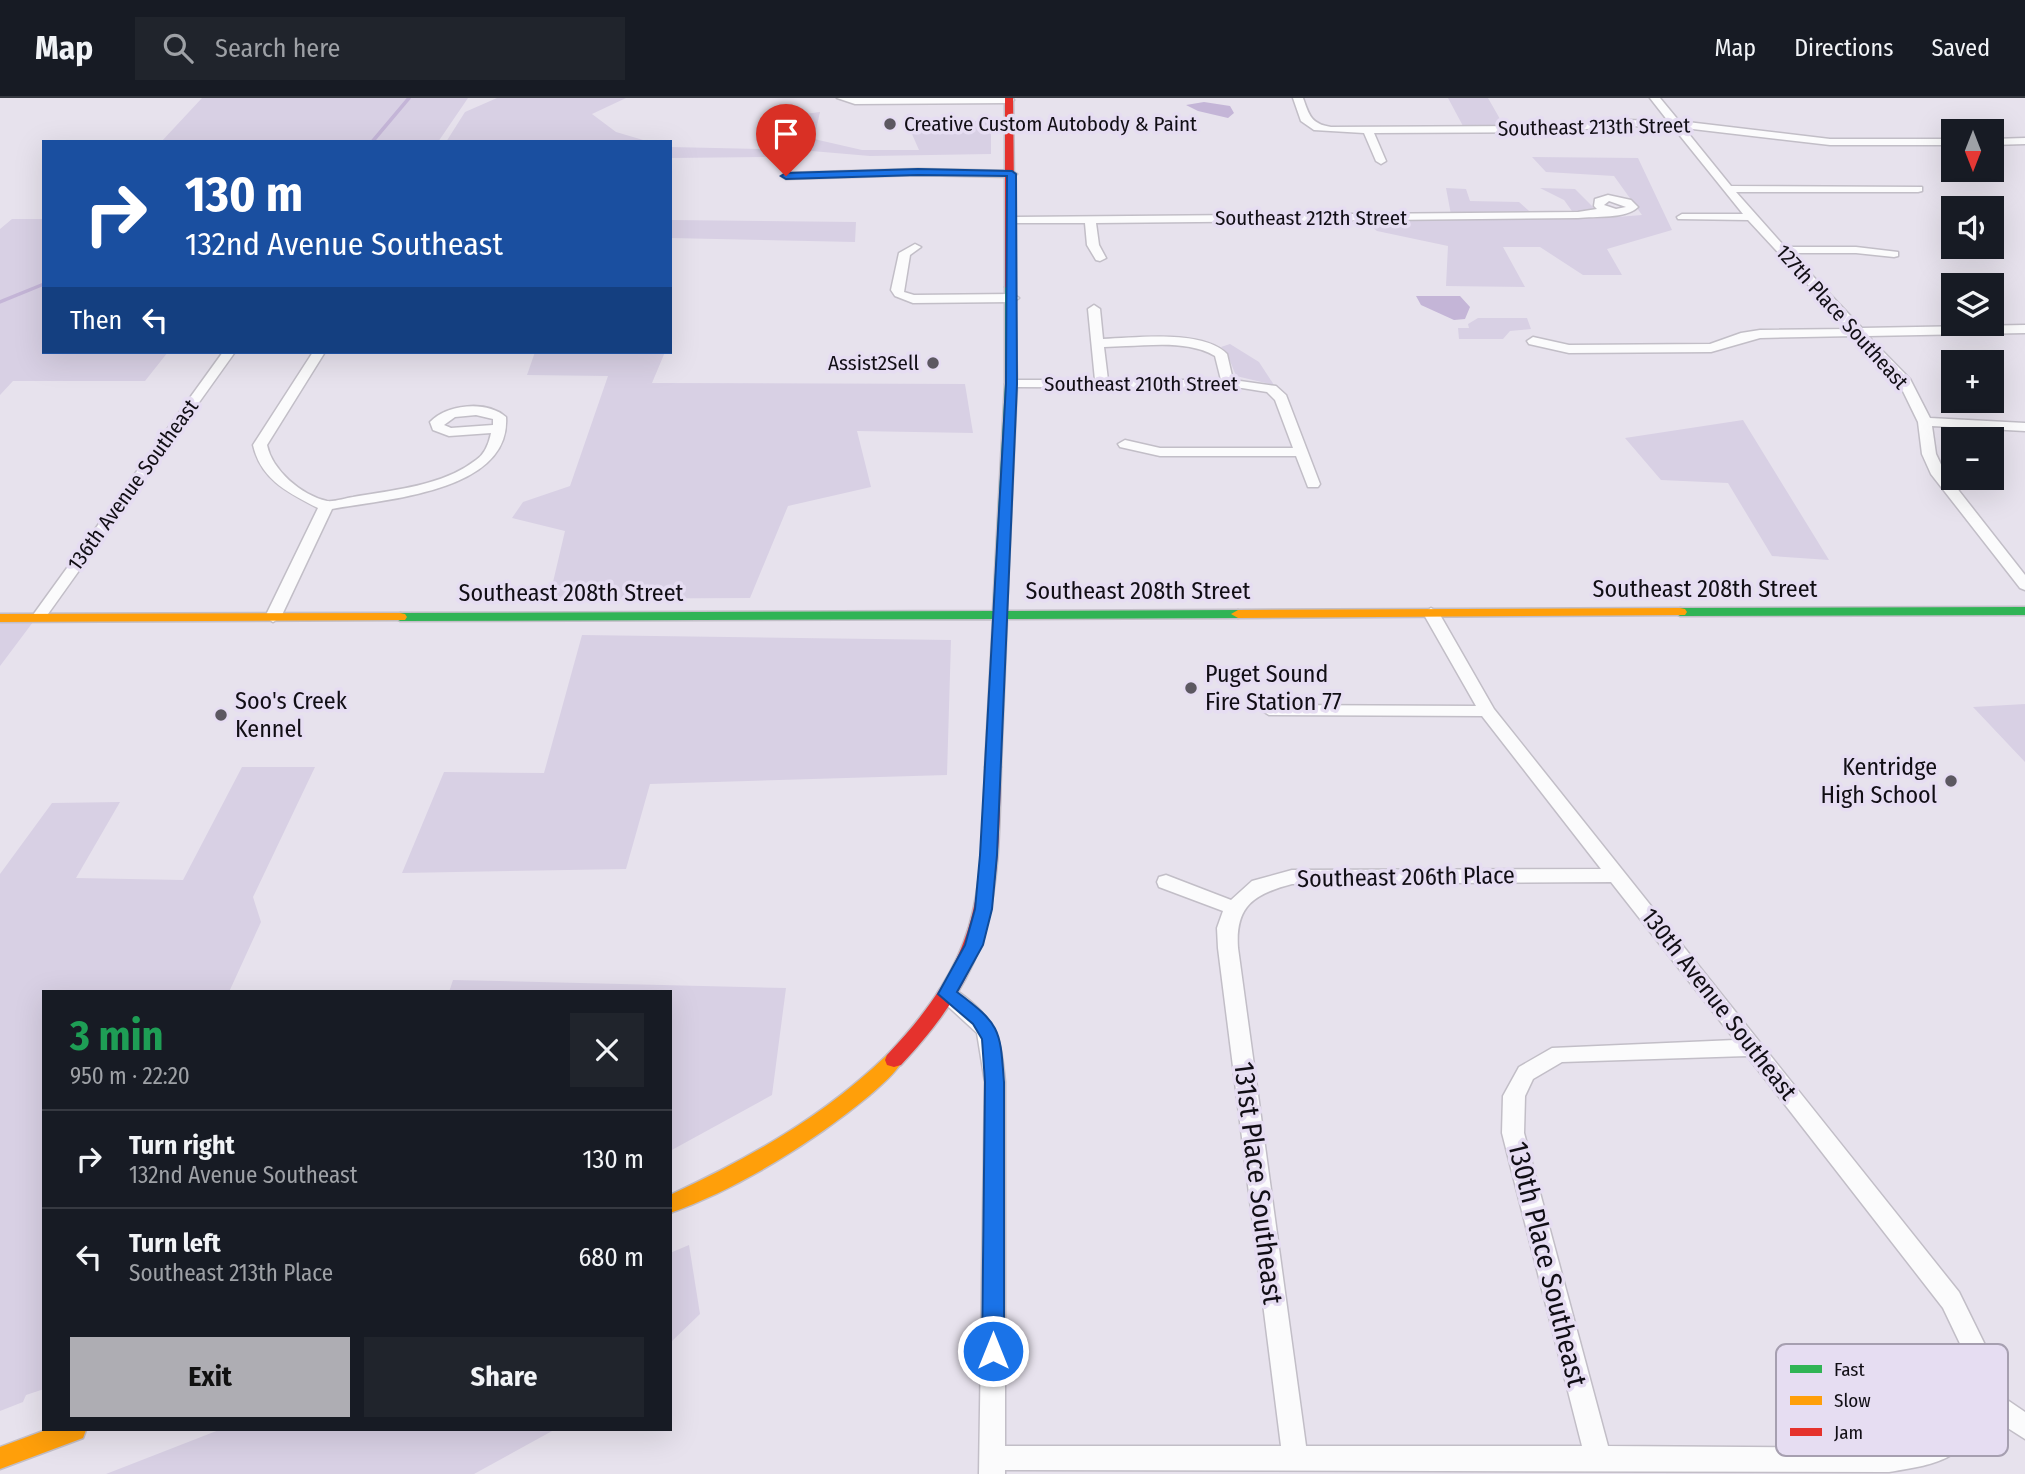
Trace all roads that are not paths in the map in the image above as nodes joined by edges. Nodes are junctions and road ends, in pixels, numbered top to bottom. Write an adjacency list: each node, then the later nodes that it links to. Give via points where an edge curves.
1 (842, 98): 4 (street)
2 (1298, 98): 6 (street, Southeast 213th Street, via 1306,121 1317,128)
3 (1655, 98): 5 (street, 127th Place Southeast)
4 (1009, 99): 11 (main road)
5 (1676, 124): 6 (street, Southeast 213th Street); 7 (street, Southeast 213th Street, via 1830,142); 13 (street, 127th Place Southeast)
6 (1368, 130): 10 (street)
7 (1941, 142)
8 (2004, 142): 9 (street)
9 (2025, 142)
10 (1381, 161)
11 (1012, 174): 12 (street); 19 (main road)
12 (786, 176)
13 (1727, 189): 14 (street); 17 (street, 127th Place Southeast)
14 (1918, 189)
15 (1609, 211): 18 (street, Southeast 212th Street, via 1499,217)
16 (1682, 217): 17 (street)
17 (1751, 217): 21 (street, 127th Place Southeast)
18 (1090, 219): 19 (street, Southeast 212th Street); 23 (street, via 1093,245)
19 (1012, 220): 24 (main road)
20 (915, 247): 24 (street, via 905,253 899,294 913,299)
21 (1783, 250): 22 (street); 27 (street, 127th Place Southeast)
22 (1894, 254)
23 (1100, 258)
24 (1013, 298): 32 (main road)
25 (1094, 309): 29 (street)
26 (2025, 329): 27 (street)
27 (1862, 333): 28 (street, via 1760,334 1712,348 1569,349); 35 (street, 127th Place Southeast, via 1905,383)
28 (1533, 341)
29 (1098, 343): 33 (street); 34 (street, via 1210,347 1221,354)
30 (228, 354): 48 (street, 136th Avenue Southeast)
31 (318, 354): 41 (street, via 260,445 261,458 277,477)
32 (1012, 384): 33 (street, Southeast 210th Street); 45 (main road)
33 (1102, 384): 34 (street, Southeast 210th Street)
34 (1228, 384): 39 (street, Southeast 210th Street, via 1271,389 1281,398)
35 (1925, 422): 36 (street); 42 (street, 127th Place Southeast, via 1929,454 1938,474)
36 (2025, 427)
37 (500, 428): 41 (street, via 490,455 466,473)
38 (1125, 444): 39 (street, via 1160,452)
39 (1301, 453): 40 (street)
40 (1313, 484)
41 (326, 506): 46 (street)
42 (2025, 585)
43 (2025, 611): 44 (main road, Southeast 208th Street)
44 (1431, 613): 45 (main road, Southeast 208th Street); 50 (street, 130th Avenue Southeast)
45 (1002, 614): 46 (main road, Southeast 208th Street); 54 (main road, via 984,909 974,945)
46 (273, 617): 48 (main road, Southeast 208th Street)
47 (0, 618): 48 (main road, Southeast 208th Street)
48 (38, 618)
49 (1269, 710): 50 (street)
50 (1487, 711): 51 (street, 130th Avenue Southeast)
51 (1617, 875): 53 (street, Southeast 206th Place, via 1292,877 1259,886); 55 (street, 130th Avenue Southeast)
52 (1166, 882): 53 (street)
53 (1234, 908): 64 (street, 131st Place Southeast, via 1227,928 1228,948)
54 (947, 994): 56 (main road, via 918,1034 841,1111 779,1152); 65 (street, via 979,1019 991,1038 995,1082)
55 (1753, 1048): 57 (street, 130th Avenue Southeast, via 1951,1300); 62 (street, 130th Place Southeast, via 1559,1054 1525,1073 1514,1096 1513,1133)
56 (672, 1203)
57 (1973, 1344)
58 (2008, 1415): 59 (street)
59 (2025, 1427)
60 (72, 1431): 63 (main road)
61 (1915, 1456): 62 (street, via 1889,1460)
62 (1598, 1457): 64 (street)
63 (0, 1458)
64 (1295, 1460): 65 (street)
65 (992, 1466)

